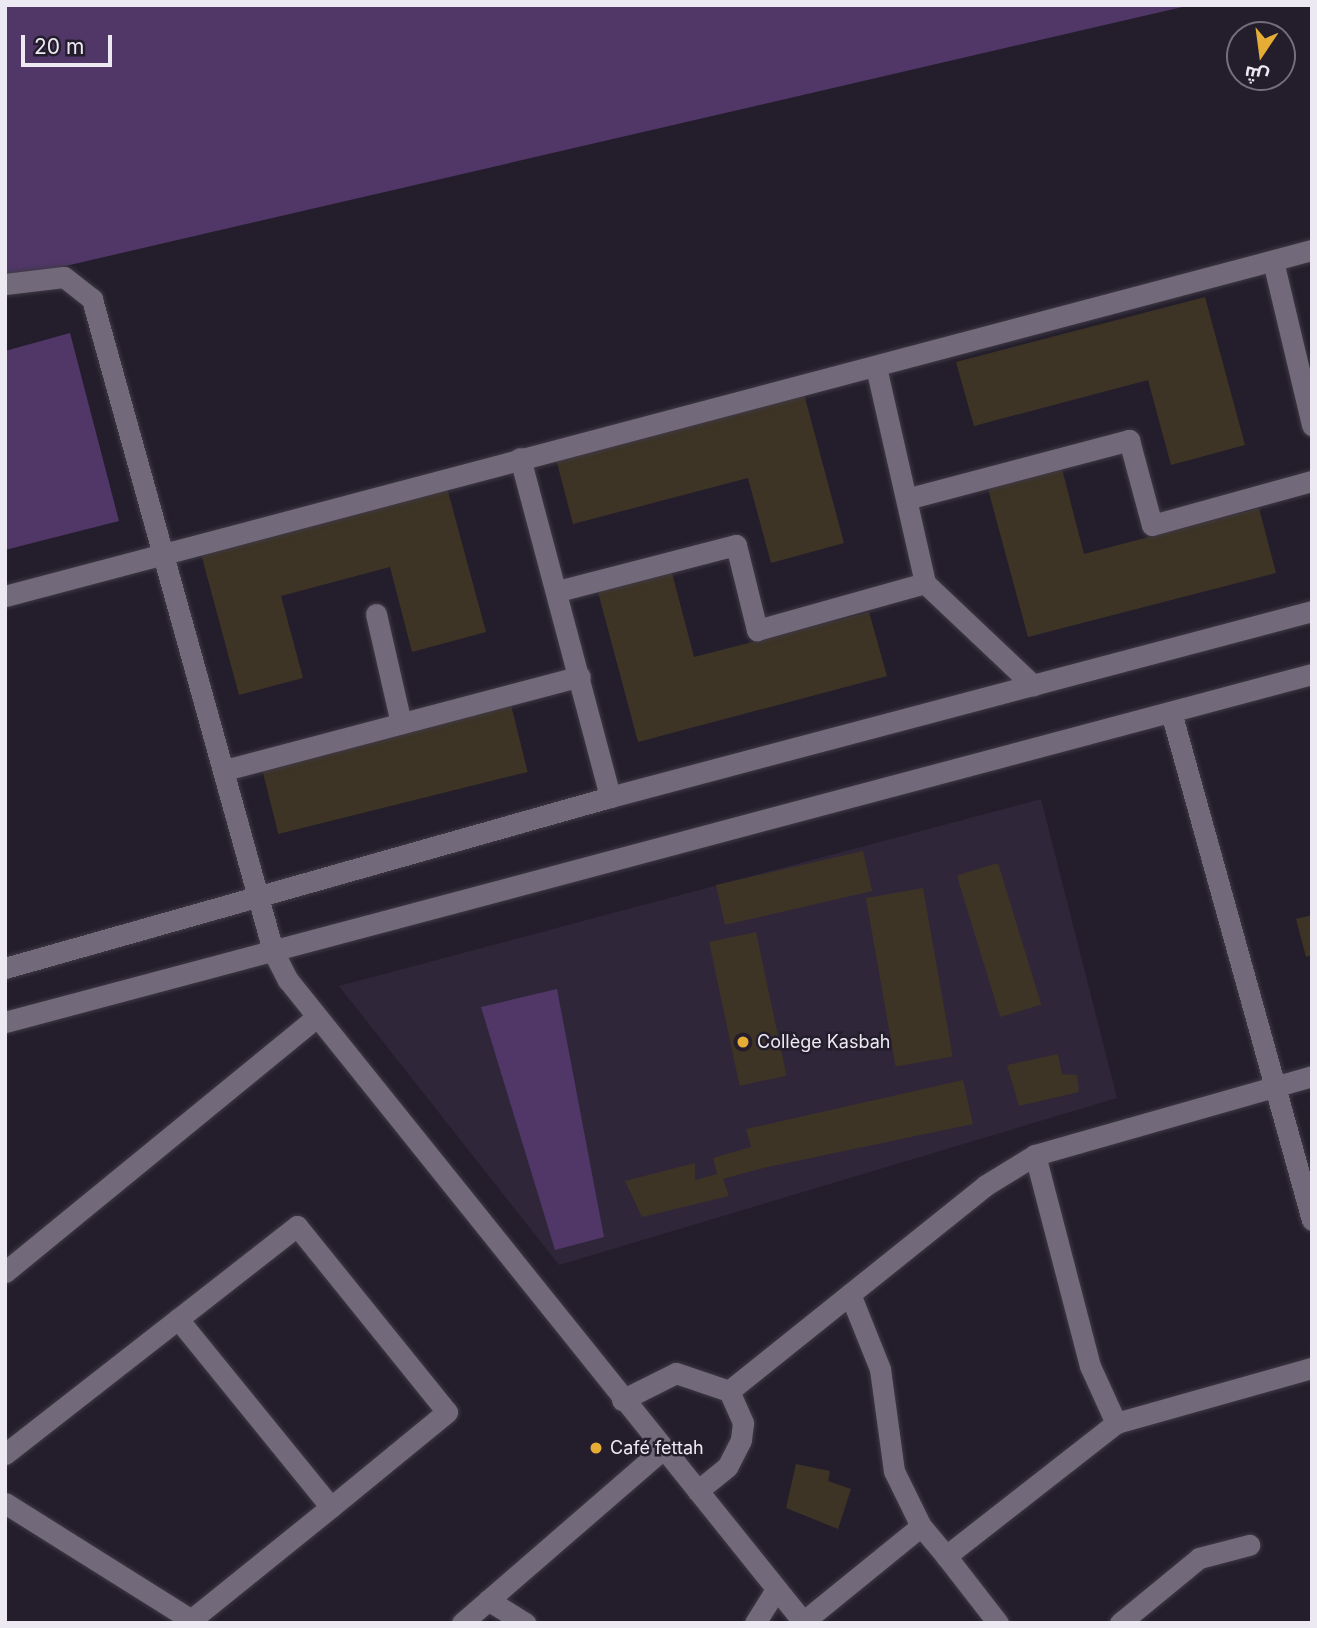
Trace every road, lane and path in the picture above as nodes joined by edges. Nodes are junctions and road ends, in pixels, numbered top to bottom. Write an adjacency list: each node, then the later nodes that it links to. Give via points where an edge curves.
1 (1312, 250): 2 (street)
2 (1273, 261): 4 (street); 5 (street)
3 (5, 284): 10 (street, via 64,277 92,299)
4 (876, 367): 7 (street); 9 (street)
5 (1308, 392): 6 (street)
6 (1312, 425)
7 (520, 458): 10 (street); 12 (street)
8 (1312, 481): 9 (street, via 1152,525 1129,440)
9 (910, 498): 11 (street)
10 (166, 552): 13 (street); 21 (street)
11 (925, 583): 12 (street, via 757,630 736,545); 18 (street)
12 (558, 591): 17 (street)
13 (5, 596)
14 (1312, 611): 18 (street)
15 (376, 614): 20 (street)
16 (1312, 674): 19 (street)
17 (580, 676): 20 (street); 22 (street)
18 (1033, 685): 22 (street)
19 (1171, 712): 24 (street); 29 (street)
20 (401, 723): 21 (street)
21 (225, 770): 23 (street)
22 (610, 797): 23 (street)
23 (258, 895): 24 (street); 25 (street)
24 (273, 951): 26 (street); 27 (street)
25 (5, 968)
26 (315, 1018): 32 (street); 37 (street)
27 (5, 1022)
28 (1312, 1076): 29 (street)
29 (1274, 1085): 30 (street); 31 (street)
30 (1035, 1155): 33 (street, via 986,1185); 38 (street, via 1090,1366)
31 (1312, 1220)
32 (5, 1272)
33 (850, 1294): 36 (street); 44 (street, via 880,1369 894,1471)
34 (178, 1320): 40 (street); 43 (street); 43 (street, via 297,1226 447,1412)
35 (1312, 1367): 38 (street)
36 (729, 1391): 37 (street, via 676,1373); 41 (street, via 741,1414 741,1440 727,1467)
37 (622, 1400): 39 (street)
38 (1116, 1423): 46 (street)
39 (662, 1450): 41 (street); 48 (street)
40 (5, 1454)
41 (697, 1491): 47 (street)
42 (5, 1503): 49 (street)
43 (331, 1507): 49 (street)
44 (921, 1526): 46 (street); 50 (street)
45 (1249, 1545): 55 (street, via 1199,1558)
46 (946, 1556): 54 (street)
47 (776, 1589): 50 (street); 53 (street)
48 (488, 1601): 51 (street); 52 (street)
49 (193, 1621)
50 (804, 1622)
51 (462, 1623)
52 (525, 1623)
53 (755, 1623)
54 (998, 1623)
55 (1120, 1623)

